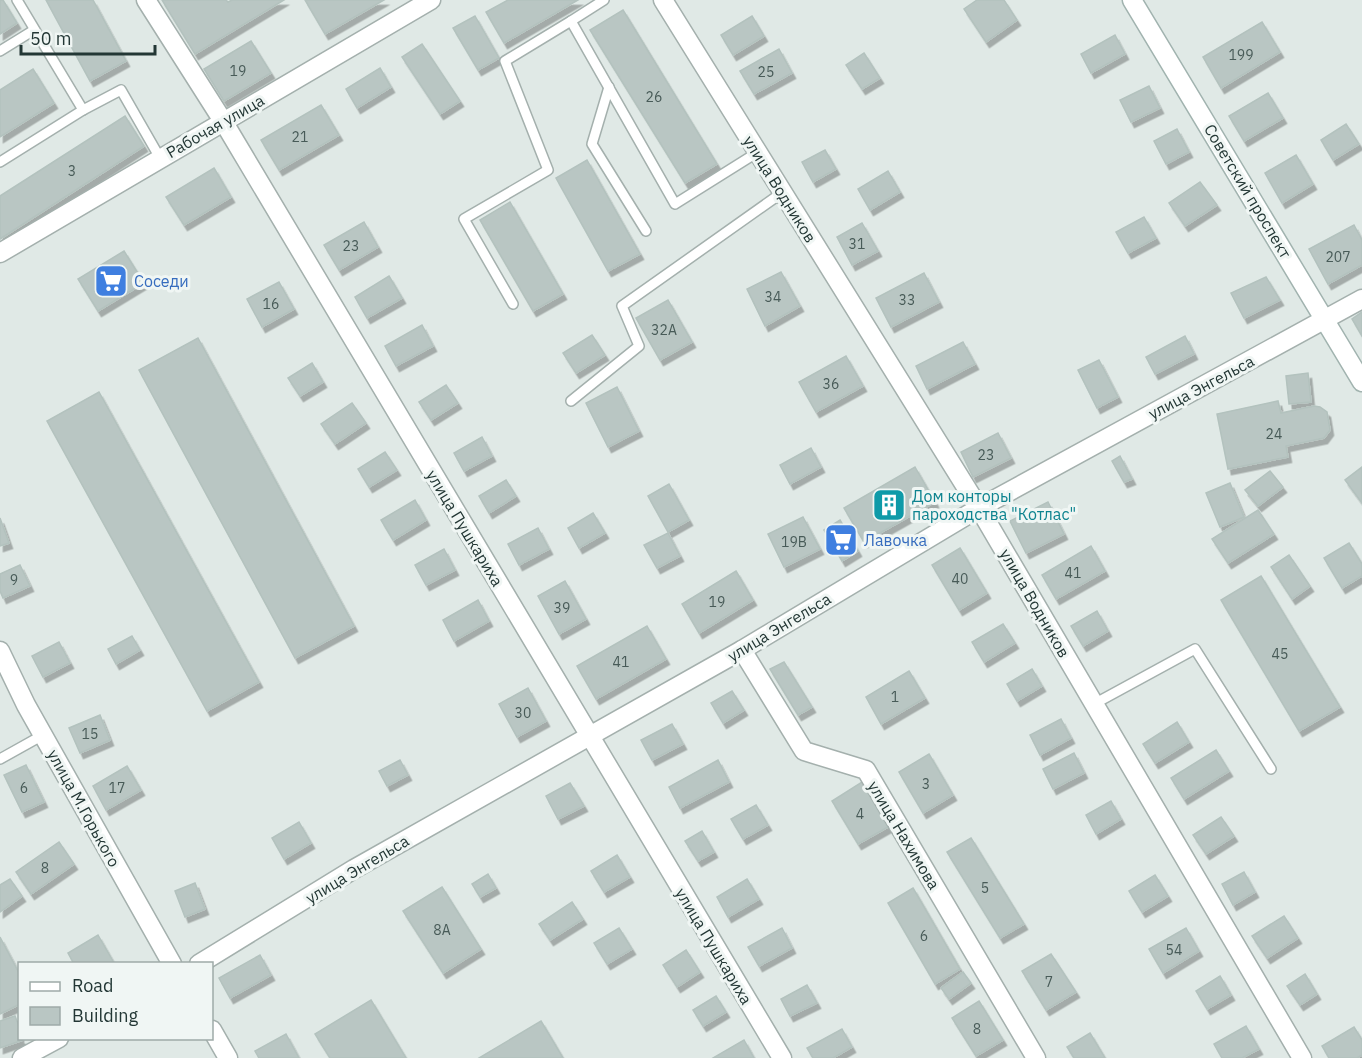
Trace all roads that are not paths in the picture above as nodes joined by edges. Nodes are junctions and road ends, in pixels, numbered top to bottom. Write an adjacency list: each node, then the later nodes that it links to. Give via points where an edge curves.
1 (17, 0): 8 (lane)
2 (146, 0): 12 (street, улица Пушкариха)
3 (431, 0): 12 (street, Рабочая улица)
4 (604, 0): 7 (lane)
5 (663, 0): 13 (street, улица Водников)
6 (1132, 0): 21 (street, Советский проспект)
7 (572, 21): 10 (lane); 20 (lane, via 506,61 548,170 464,219)
8 (34, 30): 9 (lane); 11 (lane)
9 (0, 51)
10 (609, 87): 13 (lane, via 675,204); 17 (lane, via 592,144)
11 (83, 110): 14 (lane, via 121,90); 15 (lane)
12 (223, 122): 14 (street, Рабочая улица); 29 (street, улица Пушкариха)
13 (758, 152): 16 (street, улица Водников)
14 (160, 158): 18 (street, Рабочая улица)
15 (0, 162)
16 (783, 192): 23 (lane, via 622,306 639,346); 24 (street, улица Водников)
17 (646, 231)
18 (0, 254)
19 (1362, 299): 21 (street, улица Энгельса)
20 (513, 304)
21 (1326, 320): 22 (street, Советский проспект); 24 (street, улица Энгельса)
22 (1362, 382)
23 (571, 401)
24 (979, 508): 25 (street, улица Энгельса); 27 (street, улица Водников)
25 (742, 650): 29 (street, улица Энгельса); 39 (street, улица Нахимова, via 804,751 866,770)
26 (0, 651): 28 (street, улица М.Горького)
27 (1094, 704): 31 (lane, via 1196,649); 40 (street, улица Водников)
28 (43, 735): 30 (lane); 32 (street, улица М.Горького)
29 (588, 735): 33 (street, улица Энгельса, via 354,869); 38 (street, улица Пушкариха)
30 (0, 759)
31 (1271, 769)
32 (171, 962)
33 (202, 962)
34 (213, 1032): 37 (street)
35 (55, 1040): 36 (street)
36 (22, 1058)
37 (228, 1058)
38 (782, 1058)
39 (1036, 1058)
40 (1302, 1058)

